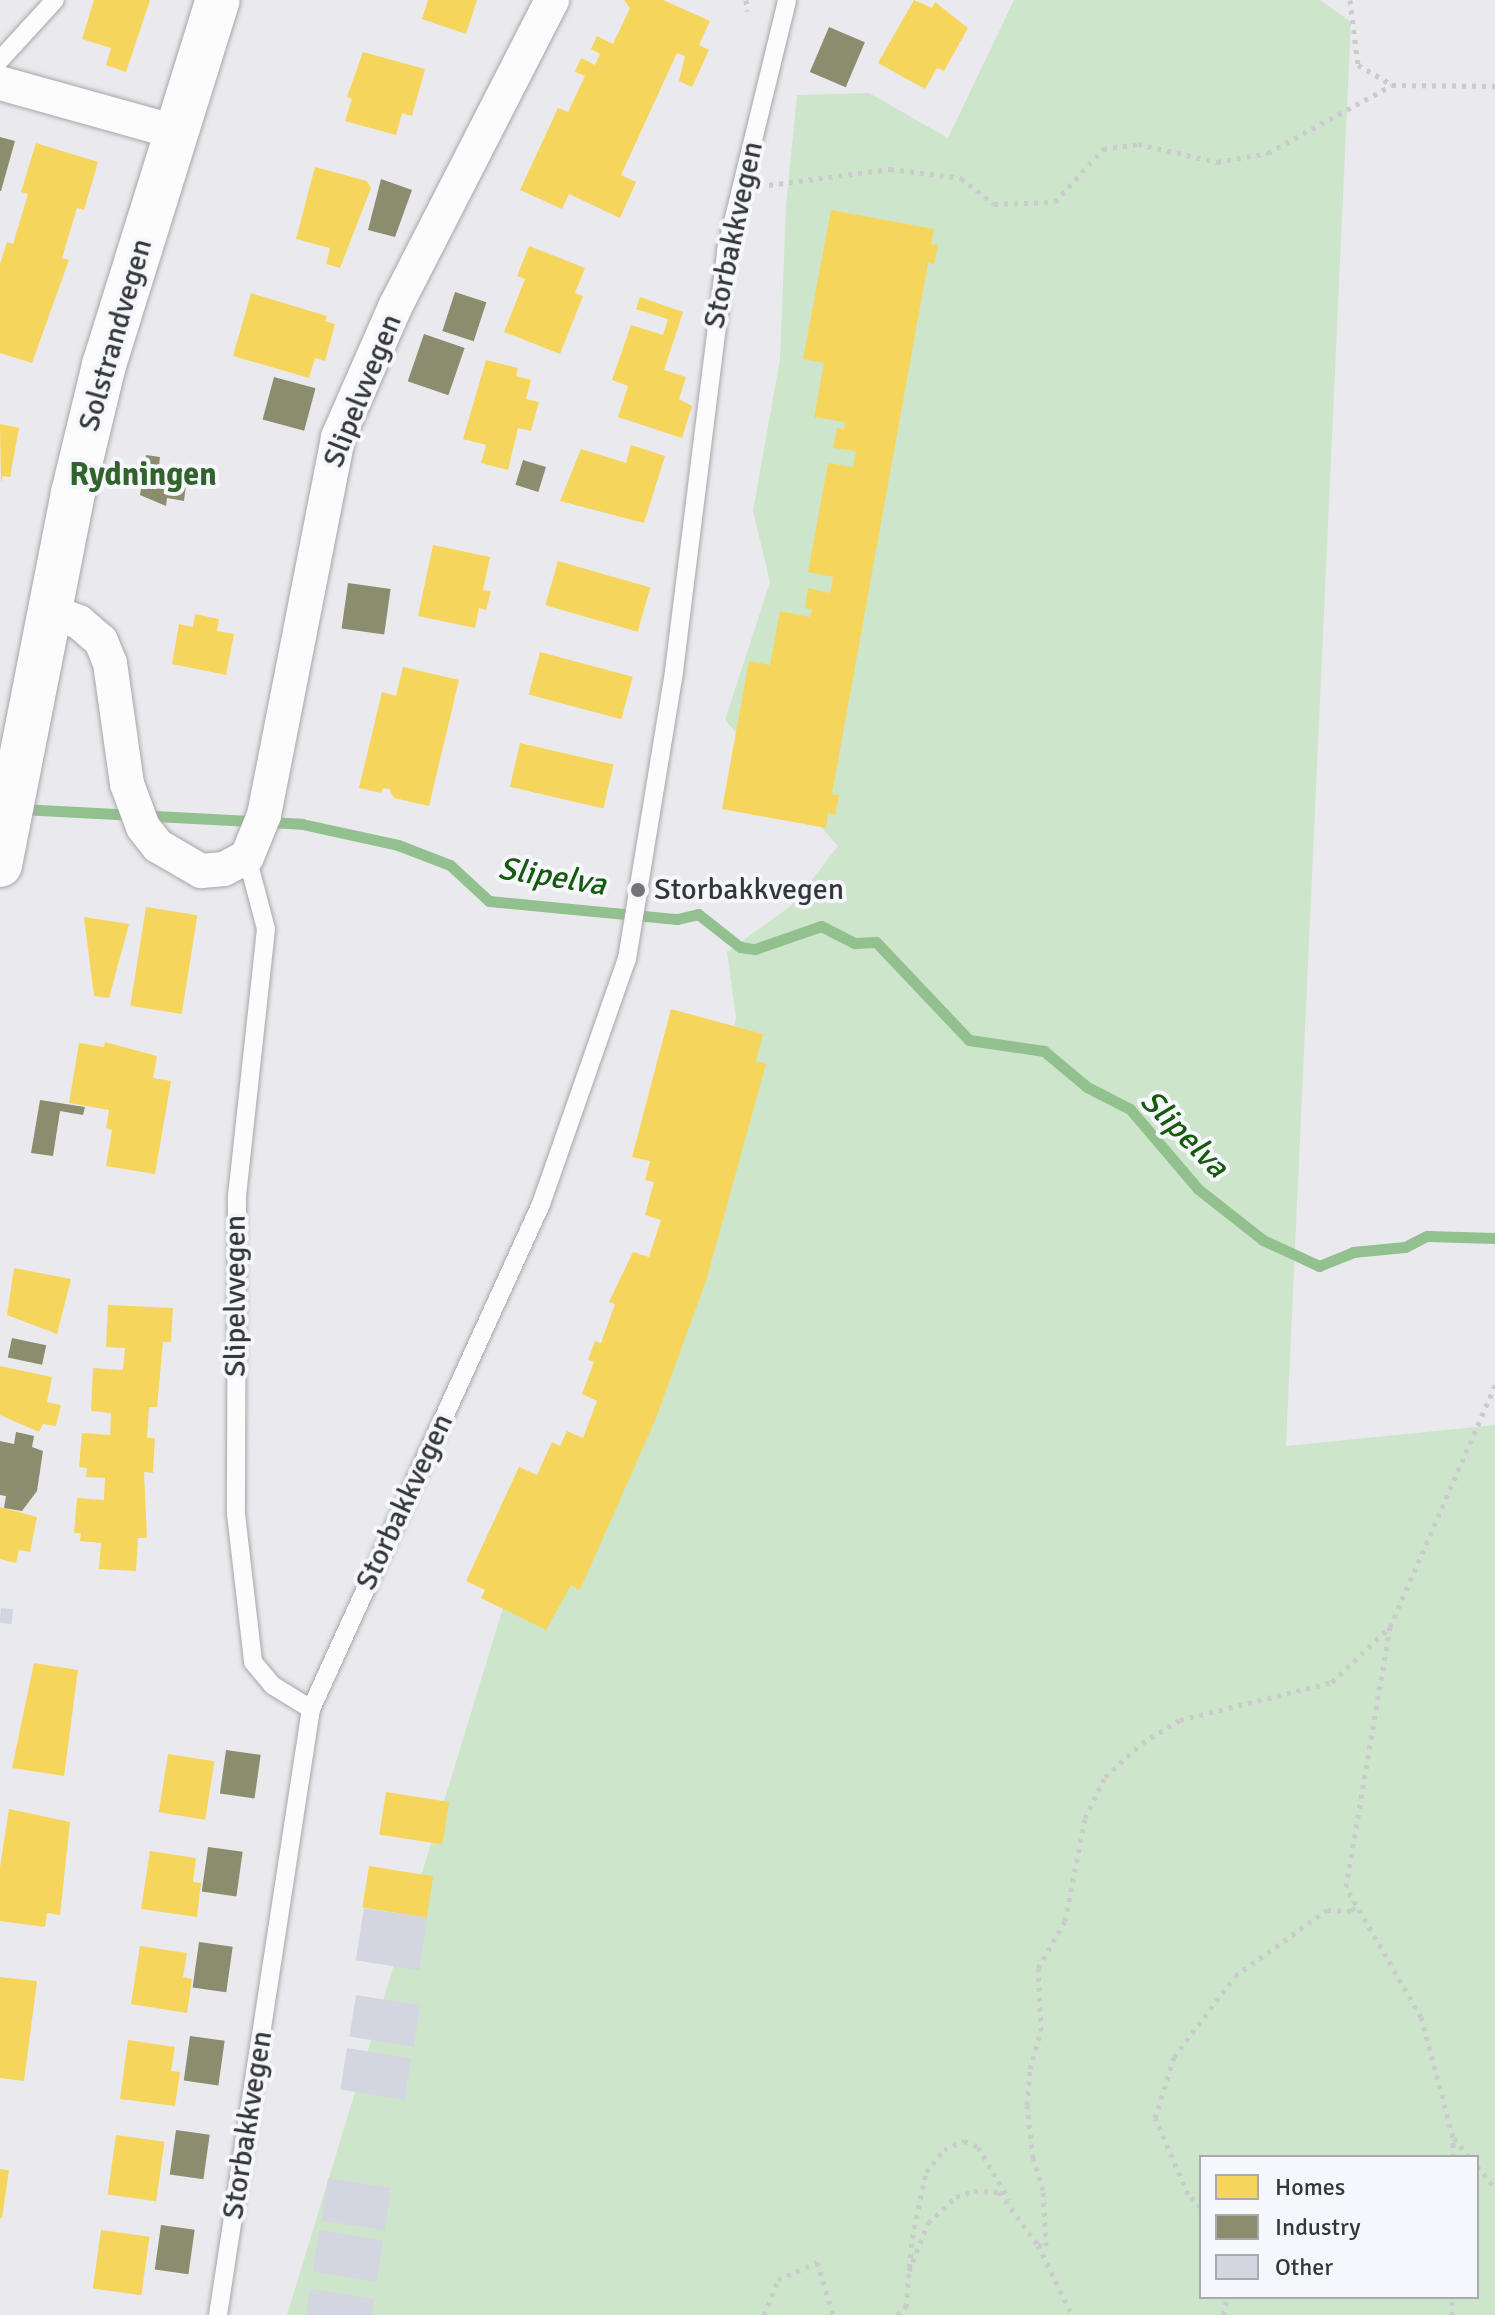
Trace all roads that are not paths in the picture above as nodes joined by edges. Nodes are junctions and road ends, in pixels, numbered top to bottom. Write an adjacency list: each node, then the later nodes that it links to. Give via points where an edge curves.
1 (55, 0): 5 (lane)
2 (218, 0): 7 (street, Solstrandvegen)
3 (552, 0): 9 (street, Slipelvvegen, via 395,307 338,437 264,815)
4 (787, 0): 11 (lane, Storbakkvegen, via 740,189 715,318 674,671 620,983 541,1204)
5 (0, 60)
6 (0, 83): 7 (street)
7 (175, 132): 8 (street, Solstrandvegen, via 104,365)
8 (50, 611): 9 (street, via 79,622 101,641 110,663 127,784 143,827 158,846 201,871 224,869); 10 (street, Solstrandvegen)
9 (247, 857): 11 (lane, Slipelvvegen, via 262,906 265,954 246,1072 237,1195 236,1514 253,1662 272,1685)
10 (0, 865)
11 (311, 1709): 12 (lane, Storbakkvegen)
12 (218, 2315)

